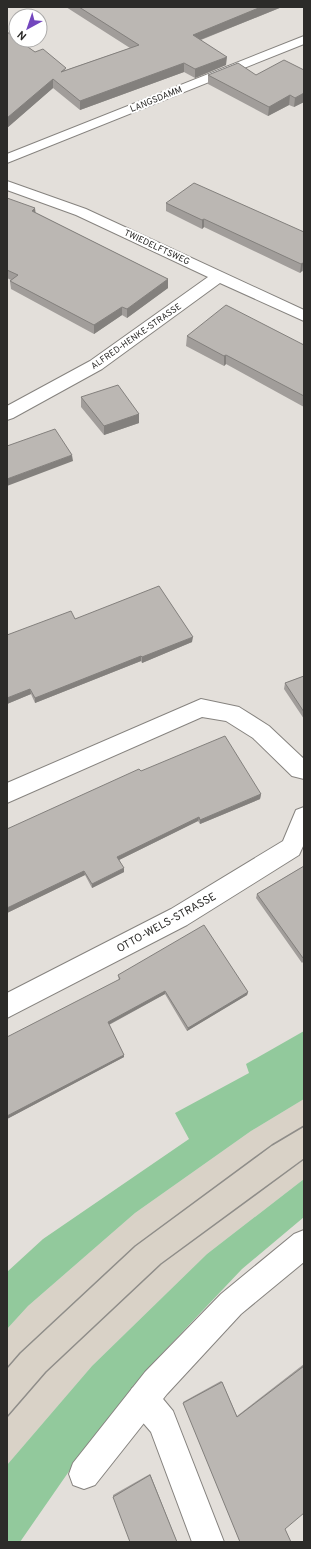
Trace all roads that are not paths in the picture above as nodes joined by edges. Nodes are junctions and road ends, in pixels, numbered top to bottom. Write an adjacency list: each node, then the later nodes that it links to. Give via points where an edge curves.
1 (304, 40): 2 (street, LANGSDAMM)
2 (7, 159)
3 (7, 185): 4 (street, TWIEDELFTSWEG, via 80,212)
4 (220, 276): 5 (street, TWIEDELFTSWEG); 6 (street, ALFRED-HENKE-STRASSE, via 96,365)
5 (304, 316)
6 (7, 414)
7 (304, 770): 8 (street, via 261,732 231,713 201,708)
8 (7, 793)
9 (304, 817): 10 (street, OTTO-WELS-STRASSE, via 291,848 179,917)
10 (7, 1006)
11 (304, 1244): 12 (street, via 231,1304 156,1382)
12 (143, 1400): 13 (street); 14 (street, via 162,1422)
13 (84, 1474)
14 (208, 1542)

